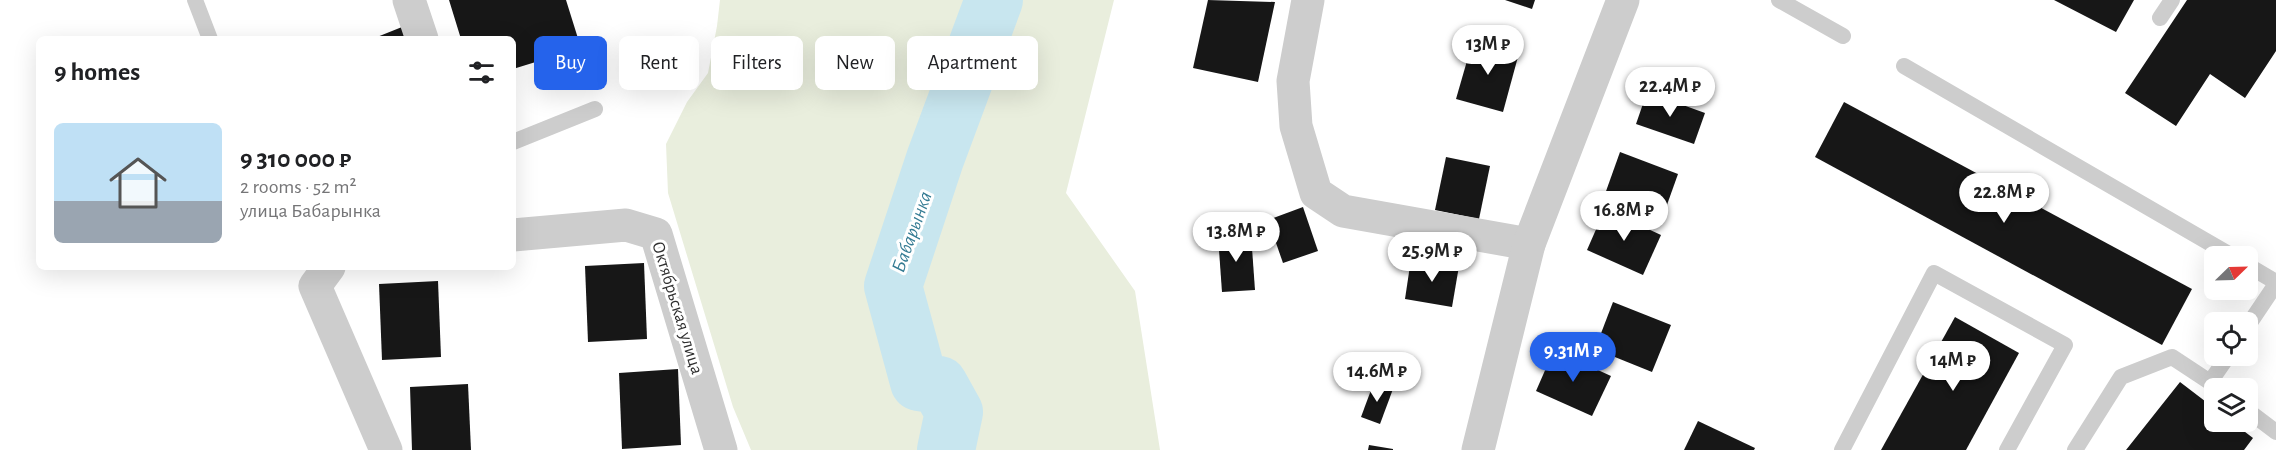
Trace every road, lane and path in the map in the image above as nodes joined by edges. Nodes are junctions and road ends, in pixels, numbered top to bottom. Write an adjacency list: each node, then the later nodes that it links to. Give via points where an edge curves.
1 (195, 0): 8 (lane)
2 (409, 0): 9 (street)
3 (1308, 0): 15 (street, via 1293,81 1296,126 1316,193 1343,212)
4 (1623, 0): 15 (street)
5 (1779, 0): 10 (lane)
6 (2172, 0): 7 (lane)
7 (2160, 18)
8 (209, 36)
9 (421, 36)
10 (1843, 36)
11 (1904, 66): 16 (lane)
12 (594, 109): 13 (lane)
13 (516, 141)
14 (516, 235): 25 (street, Октябрьская улица, via 626,225 656,234)
15 (1529, 244): 26 (street)
16 (2215, 246)
17 (2258, 272): 19 (lane)
18 (316, 273): 24 (street)
19 (2276, 283): 20 (lane)
20 (2257, 312)
21 (2204, 378): 29 (lane, via 2172,357 2121,377)
22 (2258, 418): 23 (lane)
23 (2276, 432)
24 (386, 450)
25 (722, 450)
26 (1478, 450)
27 (1842, 450): 28 (lane, via 1934,273 2065,345)
28 (2007, 450)
29 (2075, 450)

